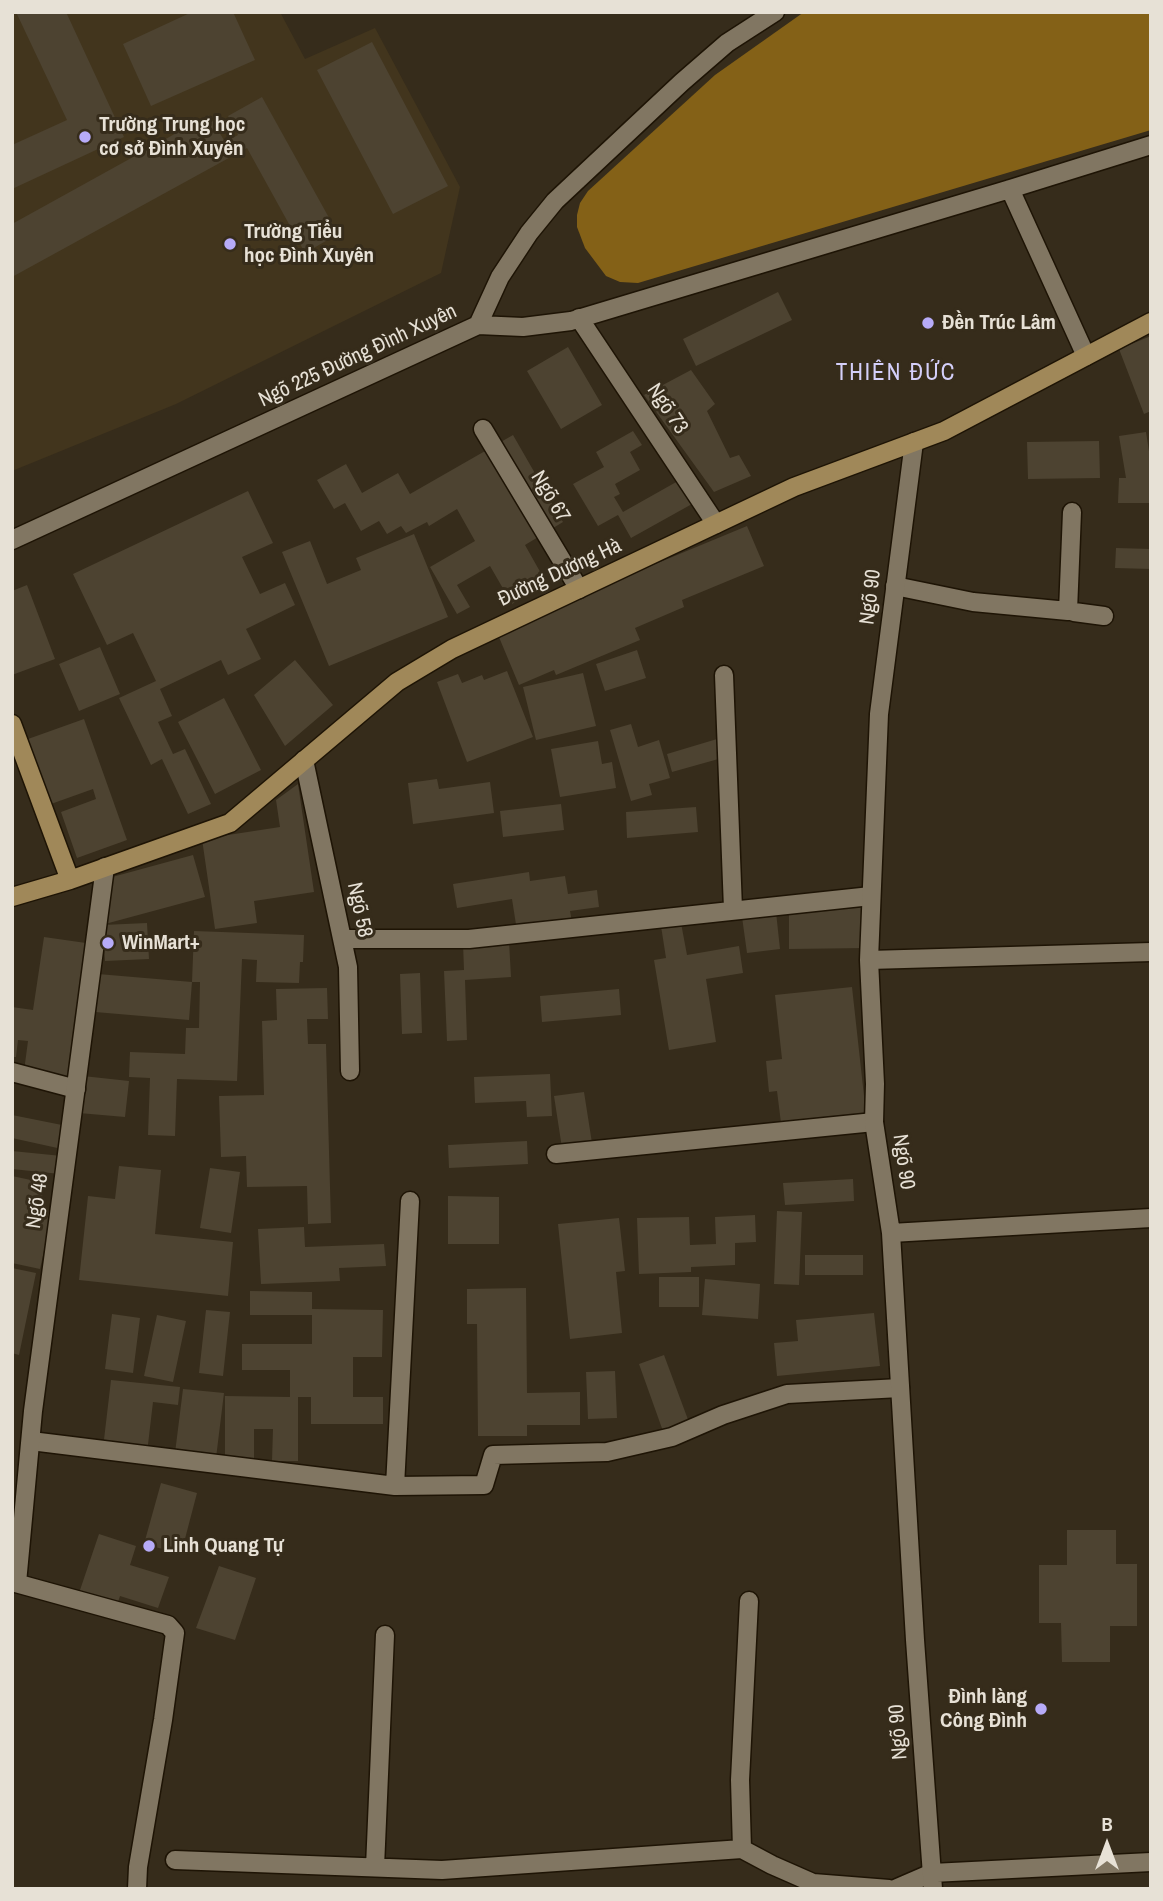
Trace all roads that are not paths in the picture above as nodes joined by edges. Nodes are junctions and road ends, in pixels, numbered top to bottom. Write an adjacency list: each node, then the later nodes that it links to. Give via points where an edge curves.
1 (775, 12): 6 (street, Ngõ 225 Đường Đình Xuyên, via 727,43 555,201 500,277)
2 (1151, 145): 3 (street)
3 (1010, 189): 4 (street); 7 (street)
4 (579, 318): 6 (street, via 523,327); 11 (street, Ngõ 73)
5 (1151, 322): 7 (street, Đường Dương Hà)
6 (478, 326): 12 (street, Ngõ 225 Đường Đình Xuyên)
7 (1086, 356): 9 (street, Đường Dương Hà, via 944,431)
8 (483, 429): 14 (street, Ngõ 67)
9 (914, 442): 11 (street, Đường Dương Hà, via 794,487); 13 (street, Ngõ 90)
10 (1072, 512): 13 (street, via 1068,611 973,602)
11 (716, 524): 14 (street, Đường Dương Hà)
12 (12, 540)
13 (895, 586): 22 (street, Ngõ 90, via 879,714)
14 (579, 589): 19 (street, Đường Dương Hà, via 452,649 397,682)
15 (1074, 612): 16 (street)
16 (1104, 617)
17 (724, 675): 24 (street)
18 (12, 724): 21 (street)
19 (304, 760): 20 (street, Đường Dương Hà, via 230,823); 25 (street, Ngõ 58)
20 (105, 867): 21 (street, Đường Dương Hà); 30 (street, Ngõ 48)
21 (70, 880): 23 (street, Đường Dương Hà)
22 (871, 896): 24 (street); 27 (street, Ngõ 90)
23 (12, 897)
24 (733, 909): 25 (street, via 469,939)
25 (341, 939): 28 (street, Ngõ 58, via 348,967)
26 (1151, 952): 27 (street)
27 (869, 960): 31 (street, Ngõ 90)
28 (350, 1071)
29 (12, 1072): 30 (street)
30 (76, 1089): 38 (street, Ngõ 48)
31 (874, 1122): 32 (street); 35 (street, Ngõ 90)
32 (556, 1154)
33 (410, 1201): 39 (street)
34 (1151, 1218): 35 (street)
35 (891, 1233): 36 (street, Ngõ 90)
36 (900, 1388): 39 (street, via 786,1394 672,1437 607,1452 492,1455 484,1485); 47 (street, Ngõ 90)
37 (12, 1439): 38 (street)
38 (31, 1441): 39 (street); 40 (street, Ngõ 48)
39 (395, 1486)
40 (14, 1583): 48 (street, via 168,1625 175,1633)
41 (750, 1601): 43 (street, via 740,1780)
42 (385, 1635): 46 (street)
43 (742, 1849): 46 (street, via 442,1870); 49 (street, via 813,1883)
44 (175, 1860): 46 (street)
45 (1151, 1862): 47 (street)
46 (375, 1867)
47 (932, 1881): 50 (street)
48 (137, 1889)
49 (889, 1889)
50 (895, 1889)

